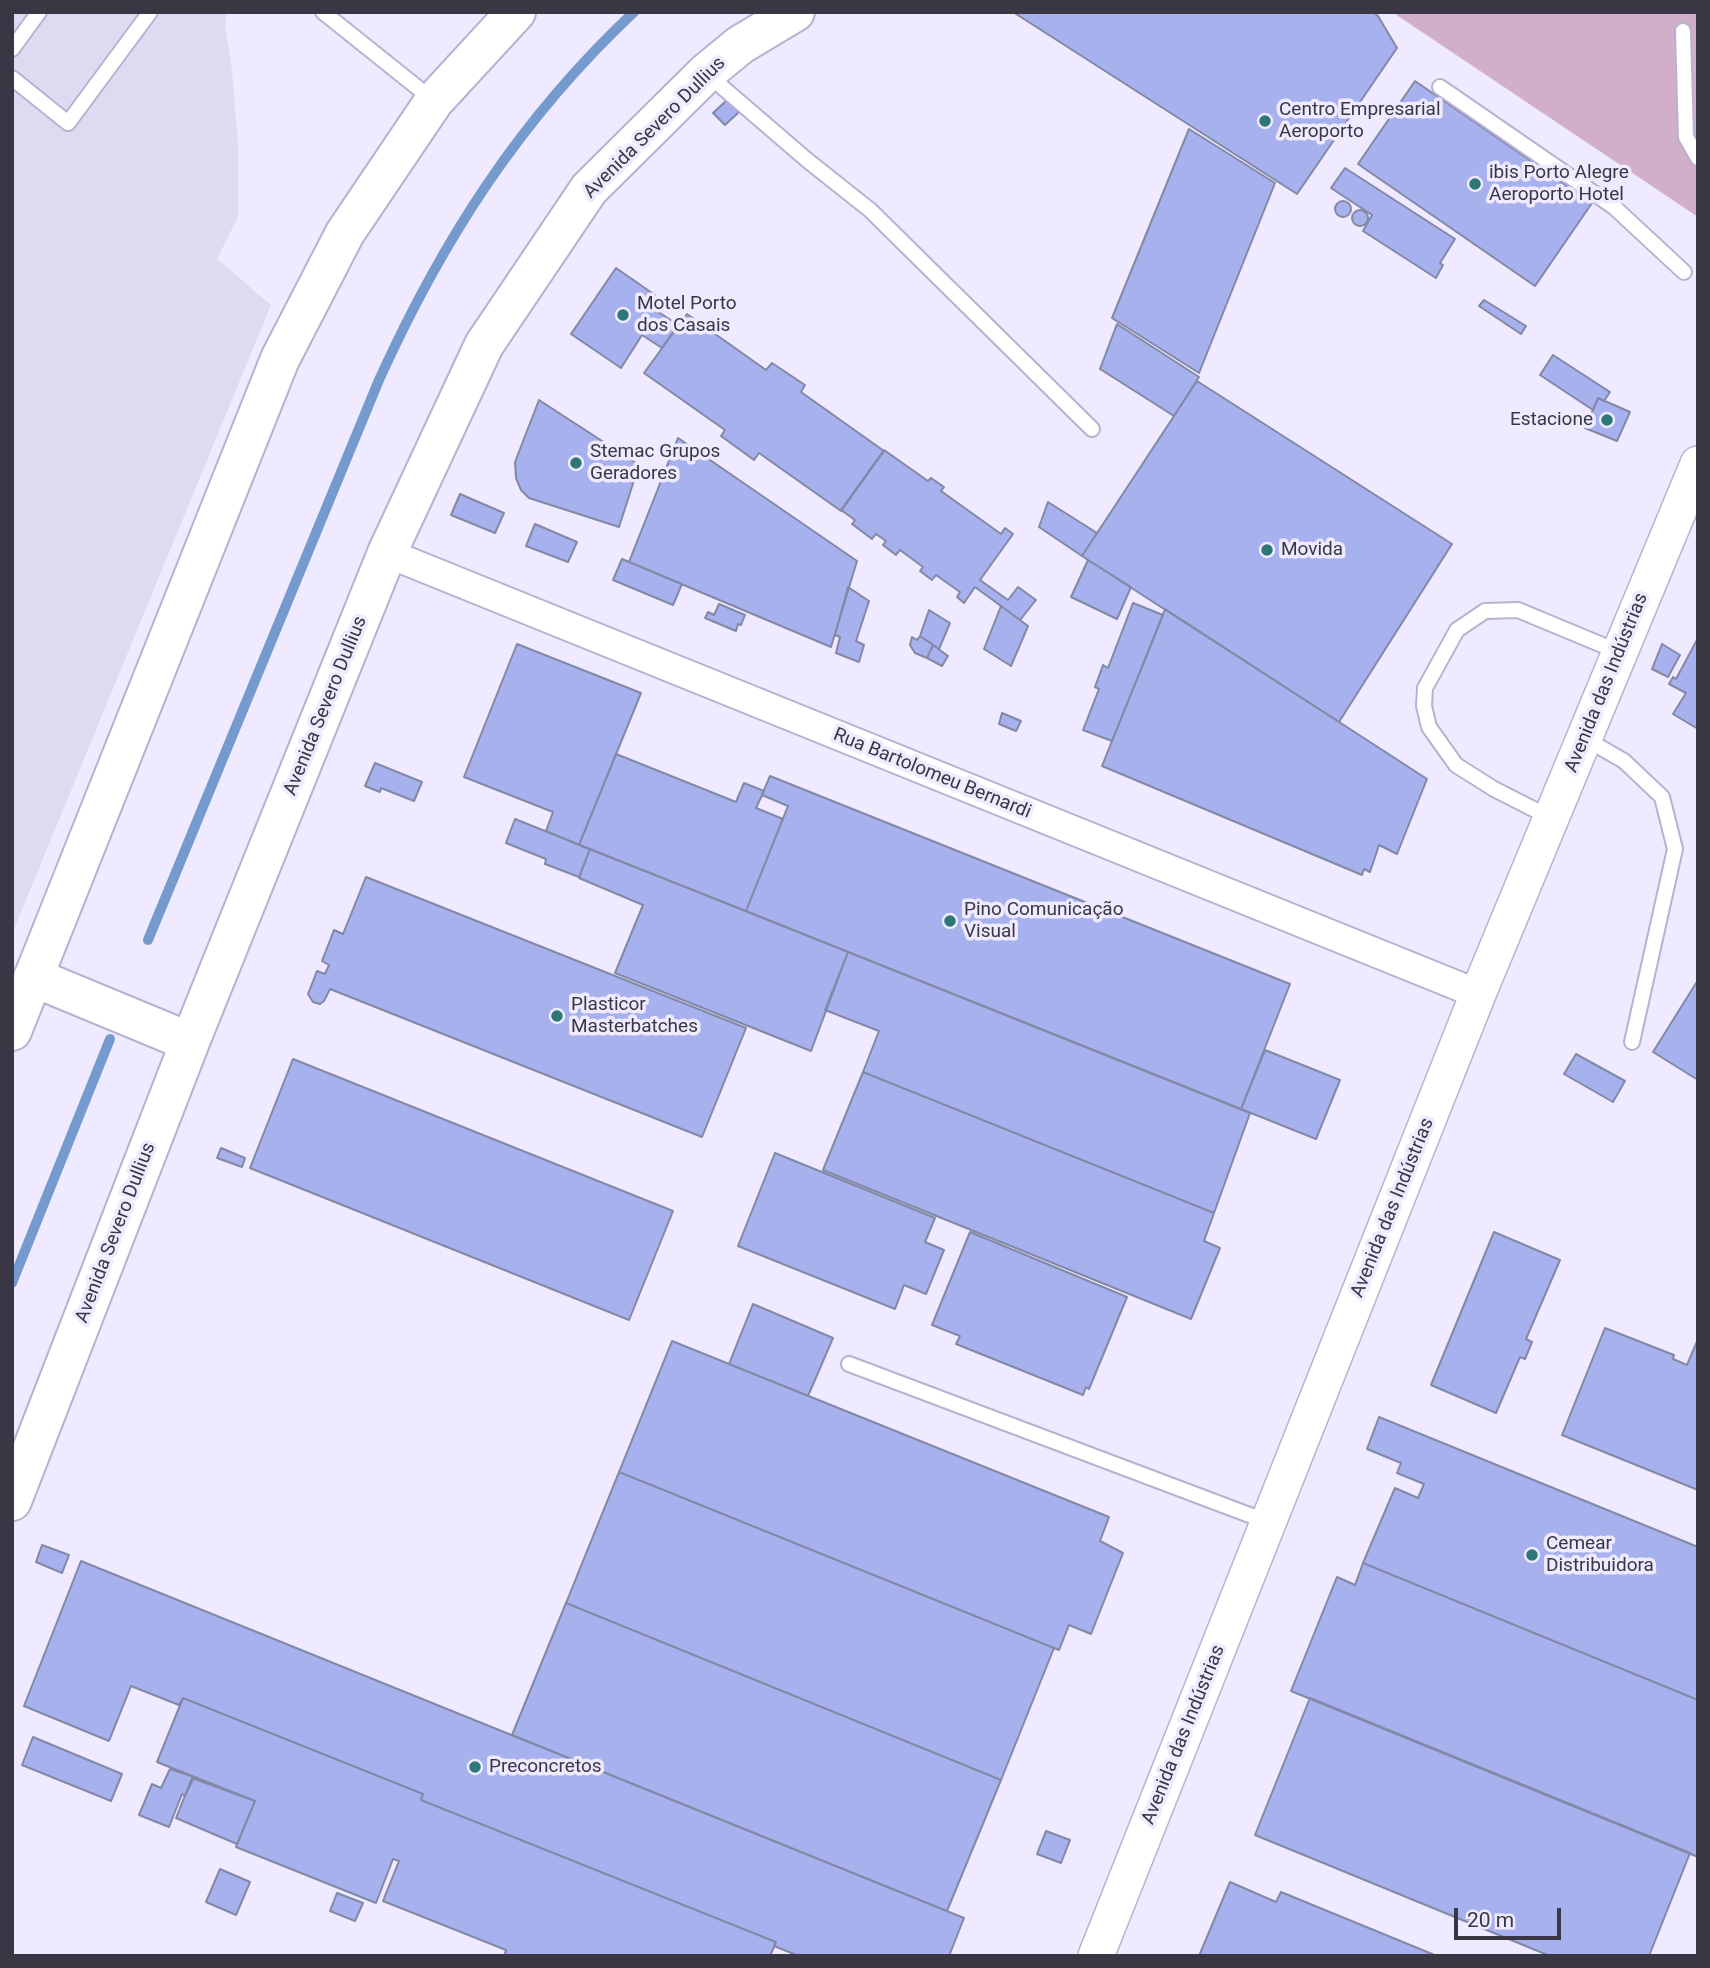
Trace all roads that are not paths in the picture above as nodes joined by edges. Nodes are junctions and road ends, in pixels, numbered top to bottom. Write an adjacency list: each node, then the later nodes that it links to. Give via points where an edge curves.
1 (38, 12): 7 (lane)
2 (150, 12): 9 (lane, via 68,123)
3 (323, 12): 11 (lane)
4 (516, 12): 11 (main road)
5 (795, 12): 8 (main road, Avenida Severo Dullius, via 740,45)
6 (1683, 31): 12 (lane, via 1686,137)
7 (12, 49)
8 (706, 73): 14 (lane, via 870,210); 16 (main road, Avenida Severo Dullius, via 589,189 484,345)
9 (12, 78)
10 (1440, 87): 13 (lane, via 1614,207)
11 (434, 101): 20 (main road, via 345,233 280,359)
12 (1698, 158)
13 (1684, 272)
14 (1092, 429)
15 (1698, 464): 17 (street, Avenida das Indústrias)
16 (387, 553): 21 (street, Rua Bartolomeu Bernardi); 23 (main road, Avenida Severo Dullius)
17 (1620, 653): 18 (street, Avenida das Indústrias); 19 (lane, via 1518,610 1485,611 1457,629 1425,688 1429,727 1456,765)
18 (1584, 738): 19 (street, Avenida das Indústrias); 24 (lane, via 1624,761 1662,797 1675,849)
19 (1552, 818): 21 (street, Avenida das Indústrias)
20 (33, 977): 22 (main road); 23 (main road)
21 (1478, 994): 27 (street, Avenida das Indústrias)
22 (12, 1031)
23 (190, 1042): 26 (main road, Avenida Severo Dullius)
24 (1632, 1042)
25 (849, 1364): 27 (lane)
26 (12, 1501)
27 (1268, 1522): 28 (street, Avenida das Indústrias)
28 (1096, 1956)

